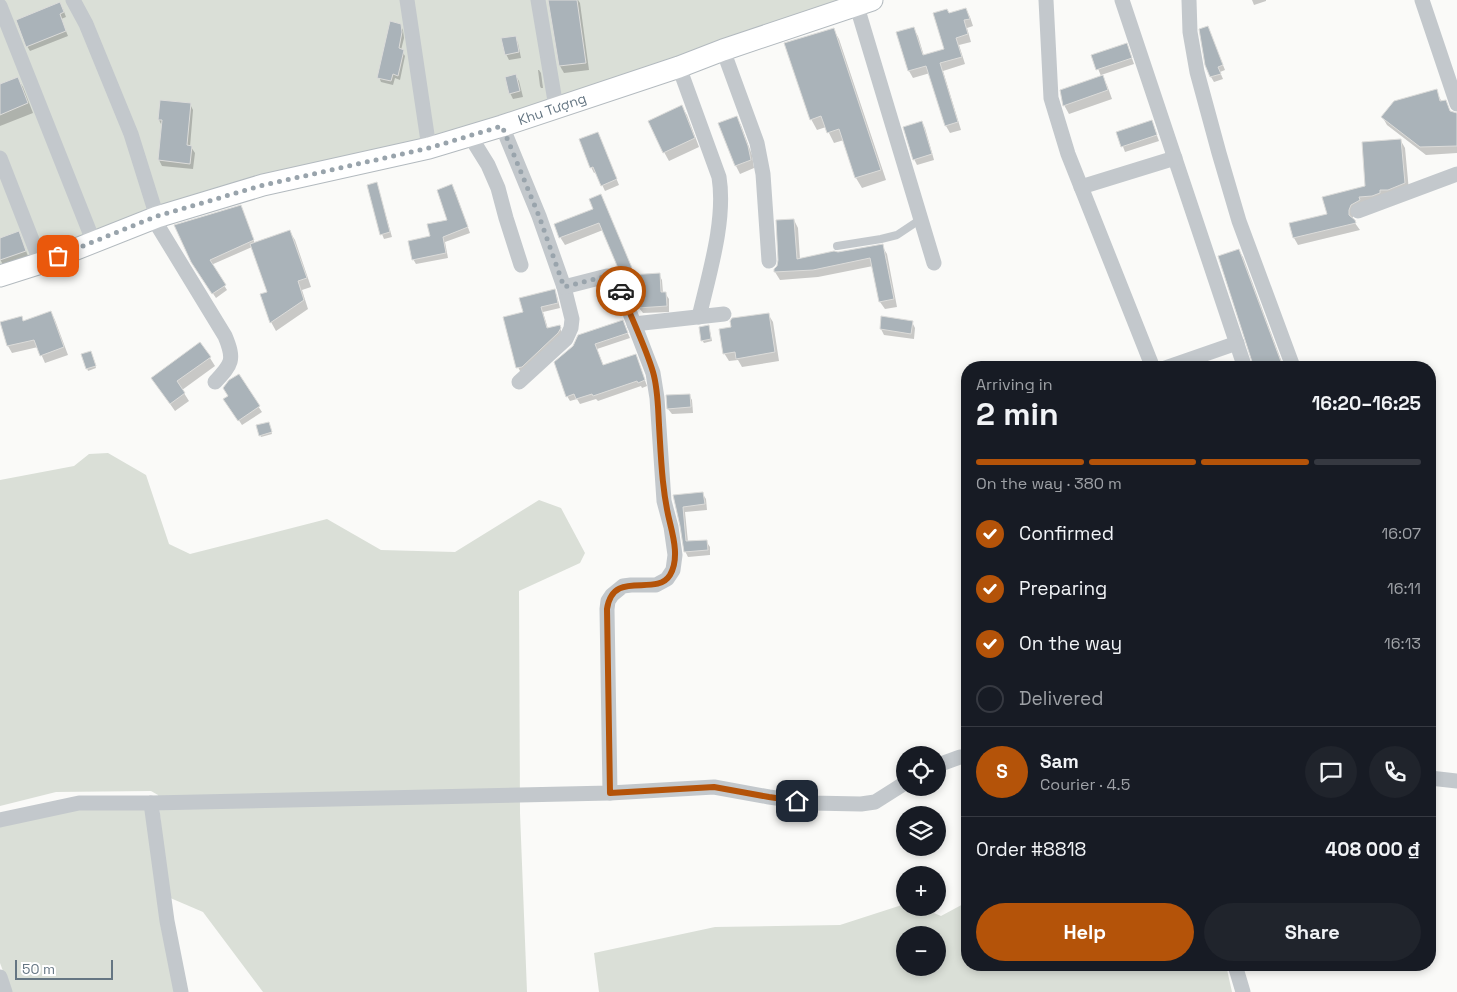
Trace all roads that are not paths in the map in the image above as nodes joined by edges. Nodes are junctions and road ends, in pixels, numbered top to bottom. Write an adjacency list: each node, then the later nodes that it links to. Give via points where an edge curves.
1 (73, 0): 22 (street, via 86,24 130,134)
2 (407, 0): 16 (street)
3 (538, 0): 13 (street)
4 (1046, 0): 20 (street, via 1051,98)
5 (1122, 0): 18 (street)
6 (1189, 0): 39 (street, via 1194,55 1219,152 1239,220)
7 (1422, 0): 12 (street)
8 (861, 2): 10 (street, Khu Tượng); 23 (street)
9 (0, 6): 24 (street)
10 (723, 50): 11 (street, Khu Tượng); 26 (street, via 757,143 763,174)
11 (679, 67): 13 (street, Khu Tượng); 33 (street, via 722,192 714,251)
12 (1457, 104)
13 (556, 107): 14 (street, Khu Tượng)
14 (502, 126): 15 (street, Khu Tượng); 31 (street)
15 (470, 136): 16 (street, Khu Tượng); 29 (street, via 498,188)
16 (429, 148): 22 (street, Khu Tượng, via 264,185)
17 (0, 158): 27 (street)
18 (1175, 158): 20 (street); 35 (street)
19 (1457, 174): 21 (street)
20 (1081, 187): 36 (street)
21 (1358, 212)
22 (155, 217): 24 (street, Khu Tượng); 40 (street, via 226,336 232,359 228,369)
23 (921, 219): 25 (lane, via 897,235); 28 (street)
24 (94, 243): 27 (street, Khu Tượng)
25 (837, 246)
26 (769, 261)
27 (41, 263): 30 (street, Khu Tượng)
28 (934, 263)
29 (521, 265)
30 (0, 276)
31 (564, 287): 34 (street, via 613,276); 41 (street, via 572,328 566,339)
32 (724, 314): 33 (street)
33 (699, 317): 34 (street)
34 (634, 324): 47 (street, via 653,373 664,501 675,562 670,576 661,583 623,586 608,601)
35 (1237, 343): 37 (street); 38 (street)
36 (1150, 361)
37 (1185, 361)
38 (1243, 361)
39 (1291, 361)
40 (215, 382)
41 (519, 382)
42 (961, 757): 43 (street)
43 (946, 762)
44 (1436, 779): 45 (street)
45 (1457, 781)
46 (896, 789): 47 (street, via 875,802 861,804 810,802 714,787)
47 (610, 793): 48 (street)
48 (151, 802): 49 (street, via 79,803); 53 (street, via 167,922)
49 (0, 820)
50 (1237, 971): 54 (street)
51 (0, 977): 52 (street)
52 (5, 992)
53 (181, 992)
54 (1243, 992)

